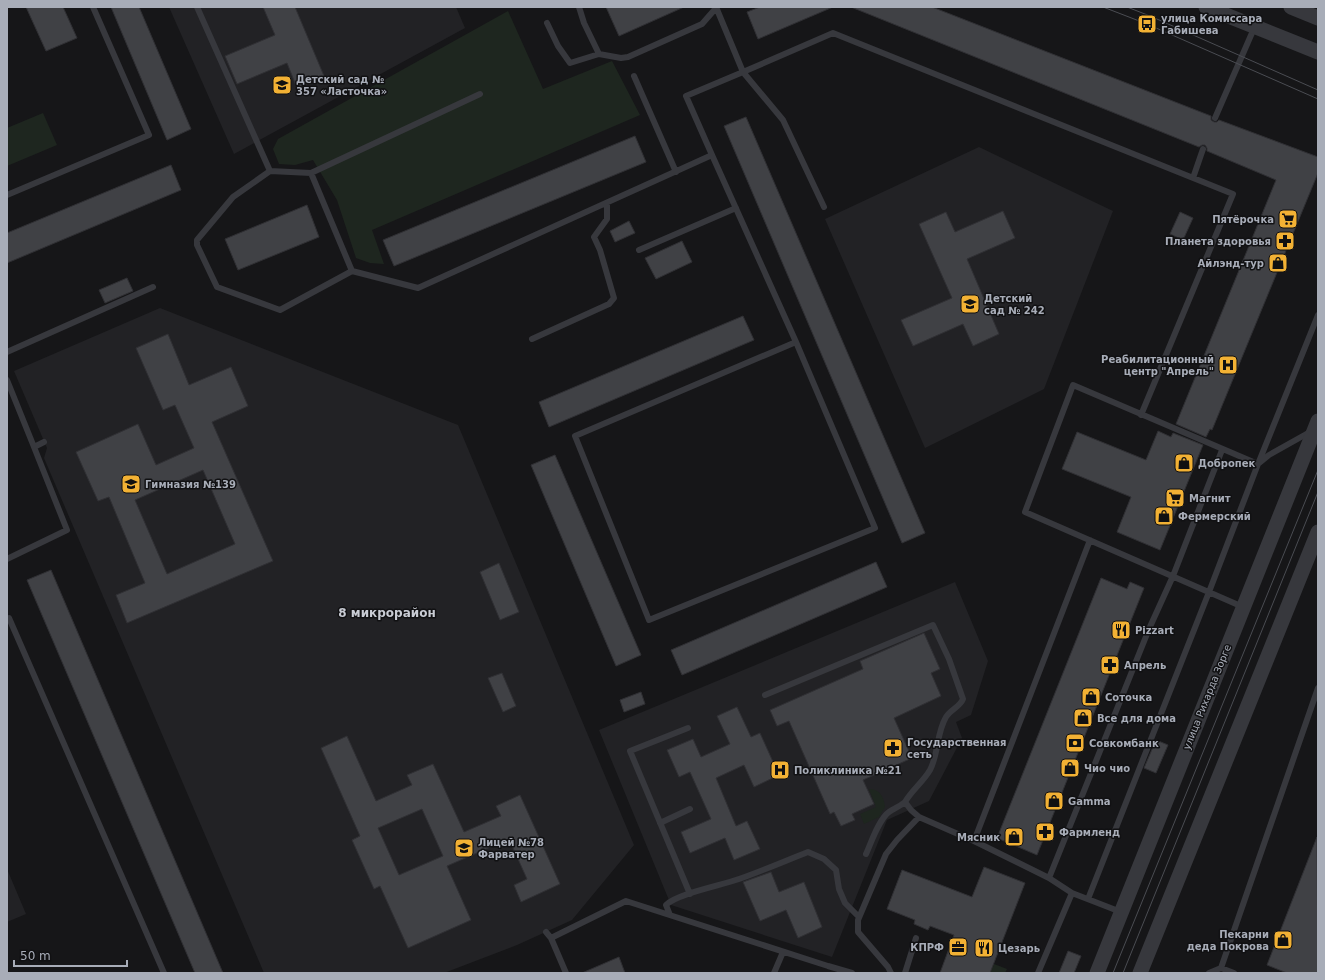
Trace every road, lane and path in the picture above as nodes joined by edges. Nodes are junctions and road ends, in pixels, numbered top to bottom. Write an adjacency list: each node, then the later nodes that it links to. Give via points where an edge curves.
1 (93, 7): 22 (lane, via 149,135)
2 (197, 7): 18 (lane)
3 (579, 7): 11 (lane)
4 (1206, 7): 9 (street)
5 (1291, 7): 7 (street)
6 (716, 8): 11 (lane, via 702,24 628,57); 12 (lane)
7 (1316, 15)
8 (547, 22): 11 (lane, via 558,46 570,63)
9 (1255, 26): 10 (street); 15 (lane)
10 (1318, 52)
11 (599, 54)
12 (743, 72): 17 (lane, via 686,96); 21 (lane, via 834,33); 24 (lane, via 783,120)
13 (634, 76): 19 (lane)
14 (480, 94): 20 (lane)
15 (1215, 118)
16 (1203, 149): 21 (lane)
17 (712, 156): 19 (lane); 25 (lane)
18 (270, 171): 20 (lane); 27 (lane, via 233,197 197,240 217,287 280,310)
19 (676, 172): 23 (lane)
20 (311, 173): 27 (lane)
21 (1193, 178): 34 (lane, via 1233,194)
22 (7, 195)
23 (608, 203): 27 (lane, via 418,288); 30 (lane, via 607,219 594,237 614,298 609,304)
24 (824, 207)
25 (736, 208): 26 (lane); 31 (lane)
26 (639, 250)
27 (352, 271)
28 (153, 287): 32 (lane)
29 (1318, 315): 39 (lane)
30 (532, 339)
31 (796, 342): 31 (lane, via 875,528 649,620 575,436)
32 (7, 352)
33 (7, 380): 37 (lane)
34 (1141, 415): 38 (lane); 41 (lane, via 1073,385 1025,512)
35 (1316, 426): 39 (lane); 45 (street, улица Рихарда Зорге)
36 (44, 442): 37 (lane)
37 (34, 447): 42 (lane, via 67,530)
38 (1222, 450): 39 (lane); 43 (lane)
39 (1258, 464): 44 (lane)
40 (1318, 532): 76 (street)
41 (1090, 540): 43 (lane); 54 (lane)
42 (7, 558)
43 (1173, 576): 44 (lane); 56 (lane, via 1149,629)
44 (1209, 592): 45 (lane); 59 (lane)
45 (1243, 607): 60 (street, улица Рихарда Зорге)
46 (8, 616): 68 (lane)
47 (1318, 688): 67 (lane)
48 (765, 695): 50 (lane, via 933,625 949,659 963,699 940,728 935,758 930,770)
49 (688, 728): 53 (lane, via 630,751)
50 (905, 802): 52 (lane); 55 (lane, via 899,808 888,812)
51 (690, 810): 53 (lane)
52 (919, 817): 54 (lane); 62 (lane, via 886,854)
53 (660, 823): 58 (lane)
54 (974, 841): 56 (lane)
55 (866, 854)
56 (1049, 878): 57 (lane)
57 (1072, 893): 59 (lane); 74 (lane)
58 (690, 894): 61 (lane, via 666,905); 62 (lane, via 738,880 808,852 824,859 836,870 839,889 845,903)
59 (1088, 900): 60 (lane)
60 (1121, 912): 75 (street, улица Рихарда Зорге)
61 (670, 915): 64 (lane, via 626,901); 66 (lane)
62 (859, 917): 72 (lane, via 858,932)
63 (546, 932): 64 (lane)
64 (551, 938): 69 (lane)
65 (916, 938): 73 (lane)
66 (783, 952): 70 (lane); 71 (lane)
67 (1221, 968): 77 (lane); 78 (lane)
68 (164, 973)
69 (566, 973)
70 (774, 973)
71 (852, 973)
72 (891, 973)
73 (905, 973)
74 (1038, 973)
75 (1097, 973)
76 (1140, 973)
77 (1209, 973)
78 (1234, 973)

